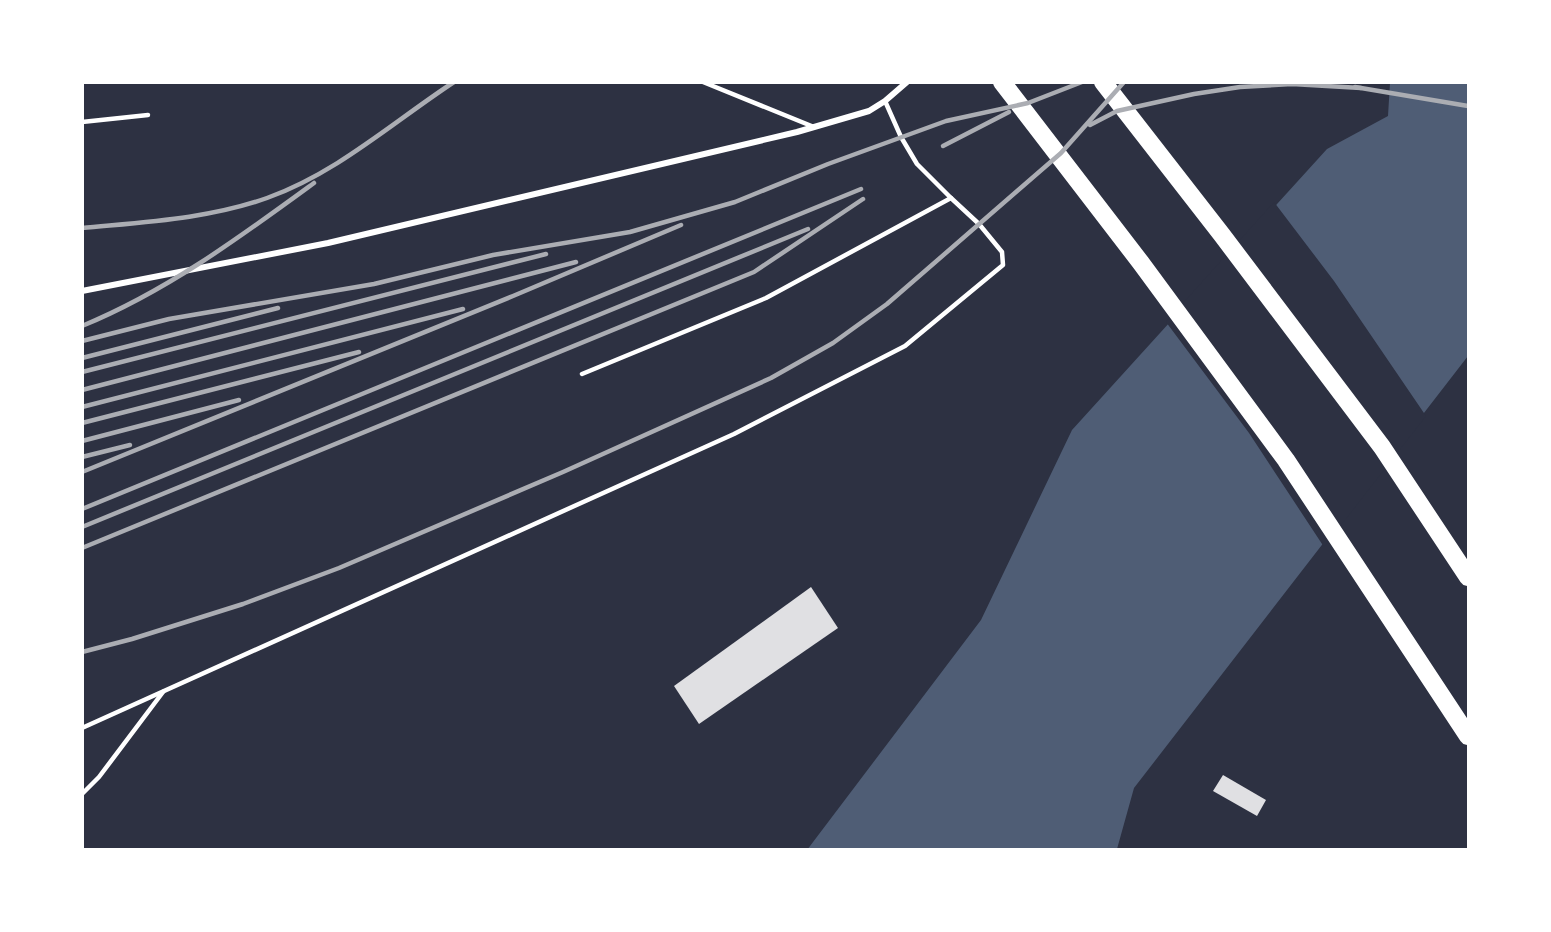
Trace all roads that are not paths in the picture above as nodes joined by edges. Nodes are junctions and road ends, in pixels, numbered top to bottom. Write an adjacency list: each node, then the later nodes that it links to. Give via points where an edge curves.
1 (704, 82): 8 (lane)
2 (907, 82): 5 (street)
3 (1002, 82): 15 (highway, via 1286,460)
4 (1103, 82): 12 (highway, via 1382,447)
5 (885, 101): 8 (street, via 869,111); 9 (lane, via 917,164)
6 (148, 115): 7 (lane)
7 (82, 122)
8 (814, 127): 10 (street, via 328,243)
9 (951, 198): 11 (lane, via 766,298); 13 (lane, via 1002,252 1003,265 905,346 734,434)
10 (82, 291)
11 (582, 374)
12 (1468, 577)
13 (164, 690): 14 (lane); 16 (lane)
14 (82, 728)
15 (1468, 736)
16 (82, 794)

